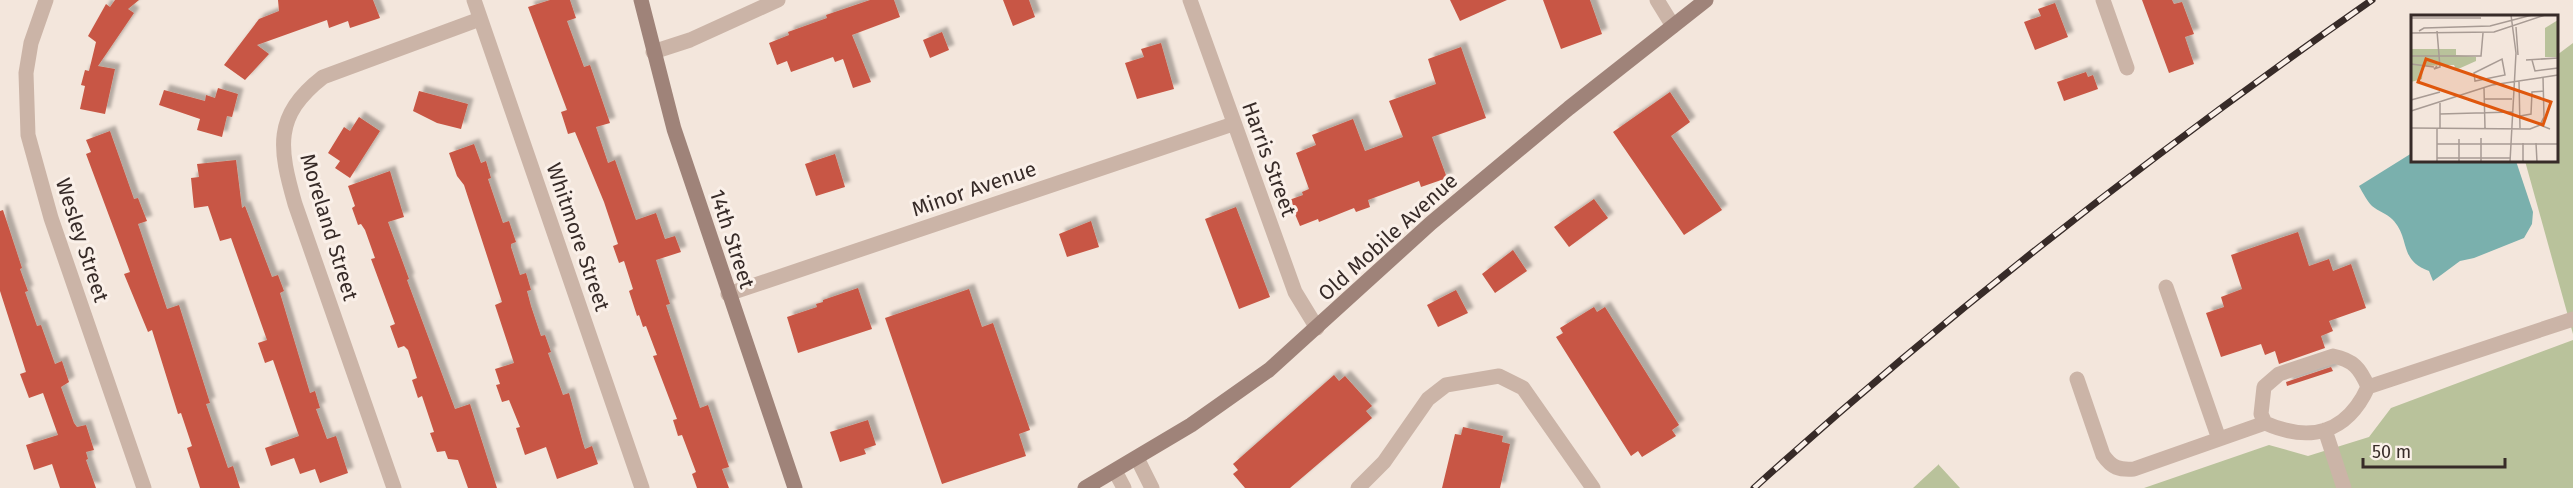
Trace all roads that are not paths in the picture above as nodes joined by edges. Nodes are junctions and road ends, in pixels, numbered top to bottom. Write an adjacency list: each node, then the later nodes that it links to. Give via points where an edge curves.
1 (46, 0): 25 (street, Wesley Street, via 30,43 26,73 28,135 51,218)
2 (474, 0): 9 (street, Whitmore Street)
3 (641, 0): 11 (main road, 14th Street)
4 (778, 0): 11 (street, via 690,40)
5 (1190, 0): 13 (street, Harris Street)
6 (1657, 0): 10 (street)
7 (1706, 0): 10 (main road, Old Mobile Avenue)
8 (2103, 0): 12 (street)
9 (480, 19): 26 (street, Moreland Street, via 324,77 306,90 295,105 283,141 283,162 295,204); 27 (street, Whitmore Street)
10 (1673, 26): 17 (main road, Old Mobile Avenue, via 1431,223)
11 (653, 52): 15 (main road, 14th Street)
12 (2127, 68)
13 (1233, 124): 15 (street, Minor Avenue); 17 (street, Harris Street, via 1295,292)
14 (2166, 287): 22 (street)
15 (728, 294): 28 (main road, 14th Street)
16 (2573, 319): 19 (street)
17 (1317, 328): 23 (main road, Old Mobile Avenue, via 1236,394)
18 (2077, 379): 22 (street, via 2103,455 2110,465 2121,470)
19 (2368, 387): 20 (street, via 2361,370 2350,359 2333,356 2308,362 2279,374 2264,387 2261,414); 21 (street, via 2360,405 2344,421)
20 (2265, 423): 21 (street, via 2284,432 2306,434); 22 (street)
21 (2325, 430): 34 (street)
22 (2219, 439)
23 (1137, 458): 24 (main road, Old Mobile Avenue); 31 (street)
24 (1115, 471): 29 (main road, Old Mobile Avenue); 30 (street)
25 (144, 488)
26 (394, 488)
27 (642, 488)
28 (795, 488)
29 (1085, 488)
30 (1124, 488)
31 (1152, 488)
32 (1358, 488): 33 (street, via 1384,462 1428,399 1446,386 1499,376 1522,388)
33 (1593, 488)
34 (2344, 488)

